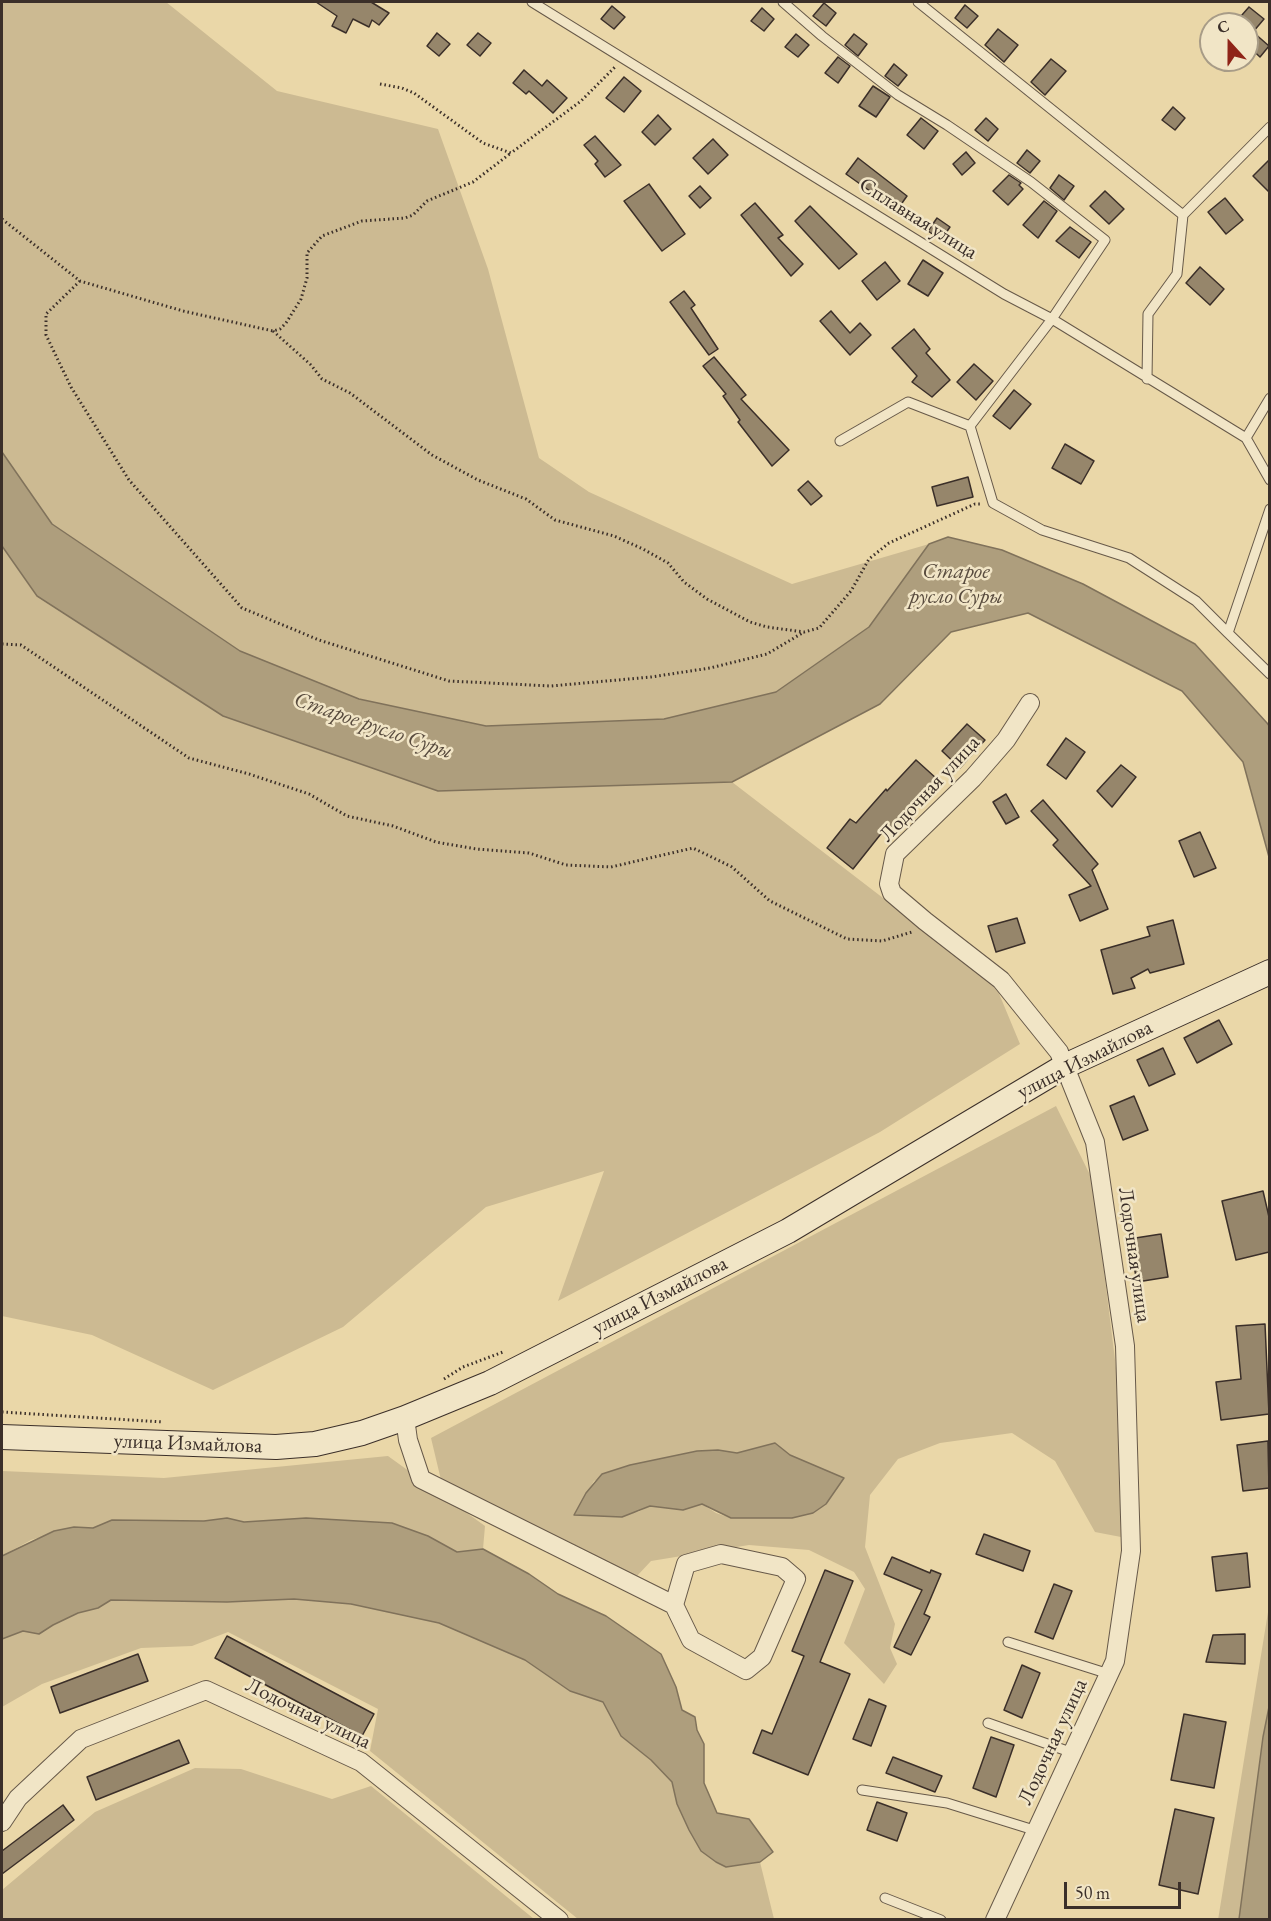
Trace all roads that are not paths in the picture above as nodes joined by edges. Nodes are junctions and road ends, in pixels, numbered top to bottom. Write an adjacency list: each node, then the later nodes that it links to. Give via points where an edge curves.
1 (532, 2): 6 (lane, Сплавная улица, via 1004,294)
2 (783, 2): 6 (lane, via 898,95 1031,183 1105,240)
3 (918, 2): 5 (lane)
4 (1269, 127): 5 (lane)
5 (1183, 215): 7 (lane, via 1177,274 1148,314)
6 (1052, 319): 7 (lane, Сплавная улица); 9 (lane)
7 (1147, 379): 10 (lane, Сплавная улица)
8 (1269, 398): 10 (lane)
9 (970, 426): 11 (lane, via 908,402); 14 (lane, via 993,503 1041,530 1129,558 1196,601)
10 (1246, 438): 12 (lane)
11 (840, 441)
12 (1269, 480)
13 (1269, 509): 14 (lane)
14 (1228, 633): 15 (lane)
15 (1269, 674)
16 (1030, 703): 18 (street, Лодочная улица, via 1006,740 973,778 895,854 889,884 892,893 1001,980 1053,1042)
17 (1269, 972): 18 (main road, улица Измайлова)
18 (1065, 1066): 19 (main road, улица Измайлова, via 788,1231 500,1378); 23 (street, Лодочная улица, via 1095,1142 1125,1346 1131,1551 1115,1661)
19 (405, 1418): 20 (main road, улица Измайлова, via 315,1444 276,1447); 21 (street, via 421,1479)
20 (2, 1437)
21 (674, 1605): 21 (street, via 691,1640 746,1670 762,1657 796,1579 782,1567 721,1554 686,1564)
22 (1008, 1642): 23 (lane)
23 (1108, 1674): 25 (street, Лодочная улица)
24 (988, 1723): 25 (lane)
25 (1073, 1753): 29 (street, Лодочная улица)
26 (862, 1790): 29 (lane, via 947,1803)
27 (10, 1796): 28 (street, Лодочная улица); 32 (street, Лодочная улица, via 81,1739 206,1690 361,1762)
28 (2, 1822)
29 (1037, 1831): 34 (street, Лодочная улица)
30 (885, 1898): 31 (lane)
31 (920, 1916): 33 (lane)
32 (559, 1920)
33 (941, 1920)
34 (994, 1920)

